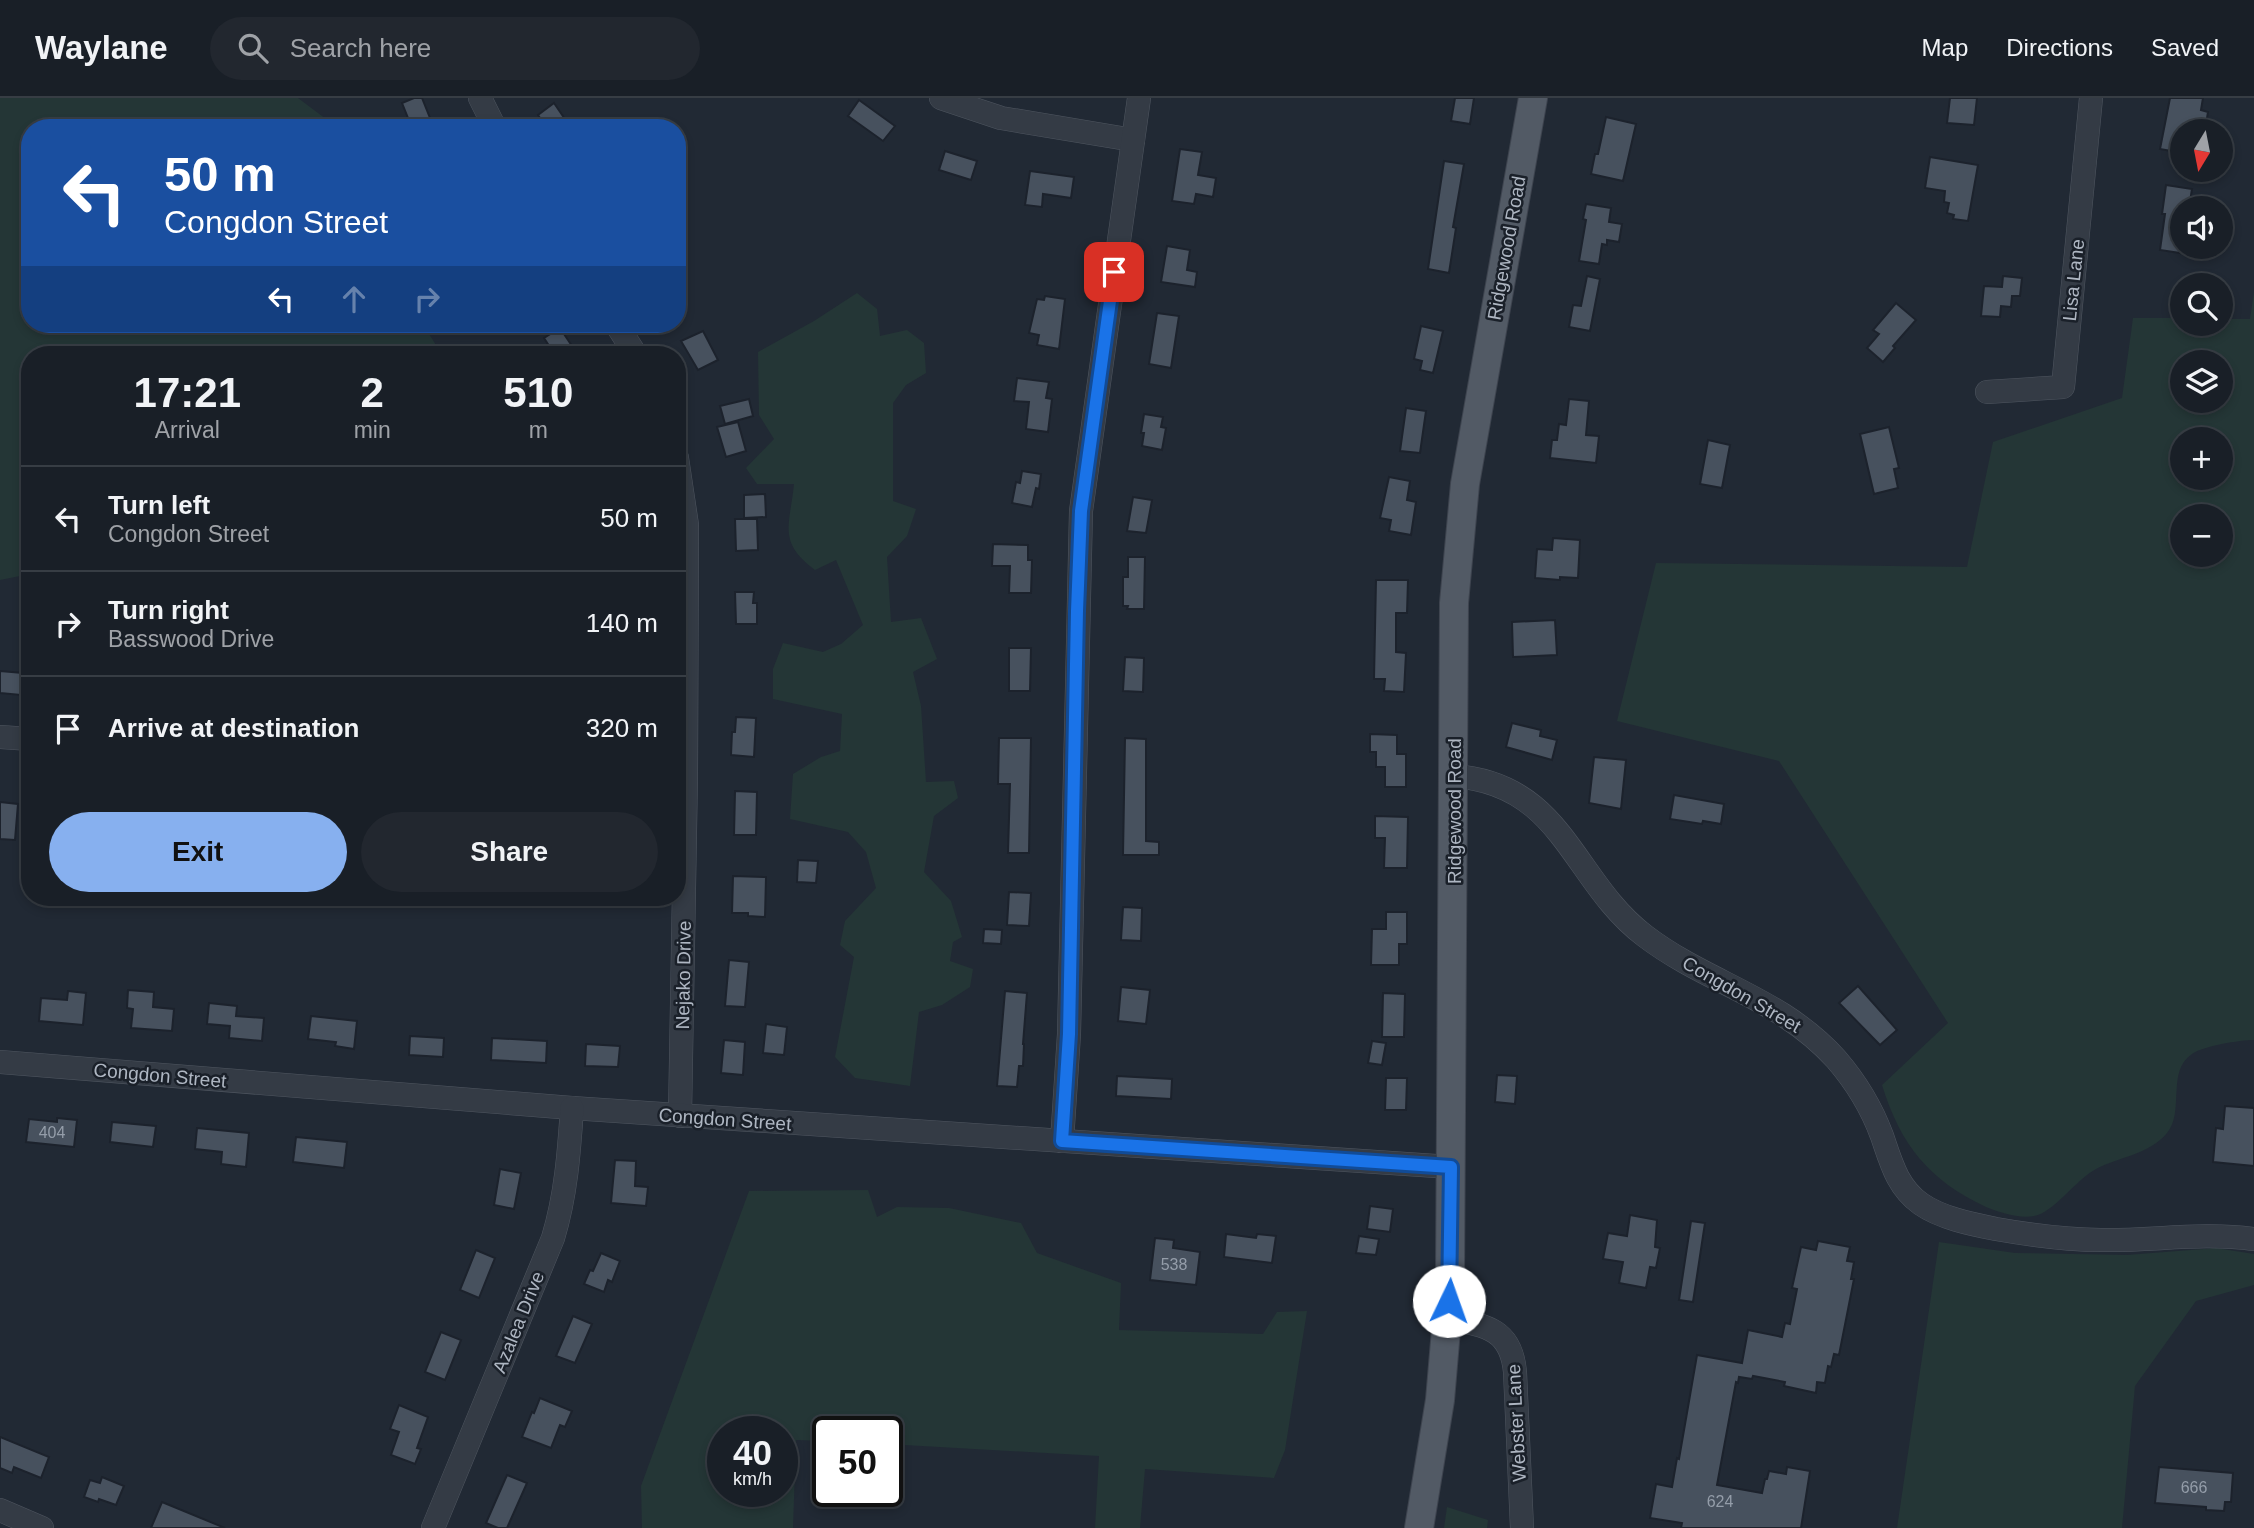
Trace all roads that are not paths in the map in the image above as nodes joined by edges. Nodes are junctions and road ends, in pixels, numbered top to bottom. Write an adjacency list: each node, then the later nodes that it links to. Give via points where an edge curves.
1 (480, 98): 6 (street)
2 (940, 98): 7 (street, via 1001,118)
3 (1139, 98): 7 (street)
4 (1533, 98): 13 (main road, Ridgewood Road, via 1465,484 1454,603)
5 (2091, 98): 8 (street, Lisa Lane, via 2063,387)
6 (490, 119)
7 (1133, 140): 18 (street, via 1081,511 1069,1034)
8 (1987, 392)
9 (686, 518): 10 (street, Nejako Drive)
10 (686, 575)
11 (0, 737): 12 (street)
12 (21, 738)
13 (1454, 776): 19 (main road, Ridgewood Road); 20 (street, Congdon Street, via 1497,783 1519,796 1558,829 1626,920 1672,953 1790,1017 1817,1039 1855,1085 1898,1180 1922,1205 1984,1227 2058,1238 2227,1235)
14 (681, 906): 17 (street, Nejako Drive)
15 (0, 1062): 16 (street, Congdon Street)
16 (572, 1108): 17 (street, Congdon Street); 24 (street, Azalea Drive, via 567,1180 553,1238)
17 (680, 1116): 18 (street, Congdon Street)
18 (1062, 1141): 19 (street, Congdon Street)
19 (1451, 1167): 21 (main road, Ridgewood Road)
20 (2254, 1239)
21 (1447, 1319): 25 (main road, Ridgewood Road, via 1440,1400); 26 (street, Webster Lane, via 1493,1330 1512,1353)
22 (0, 1510): 23 (street)
23 (43, 1528)
24 (433, 1528)
25 (1419, 1528)
26 (1522, 1528)

